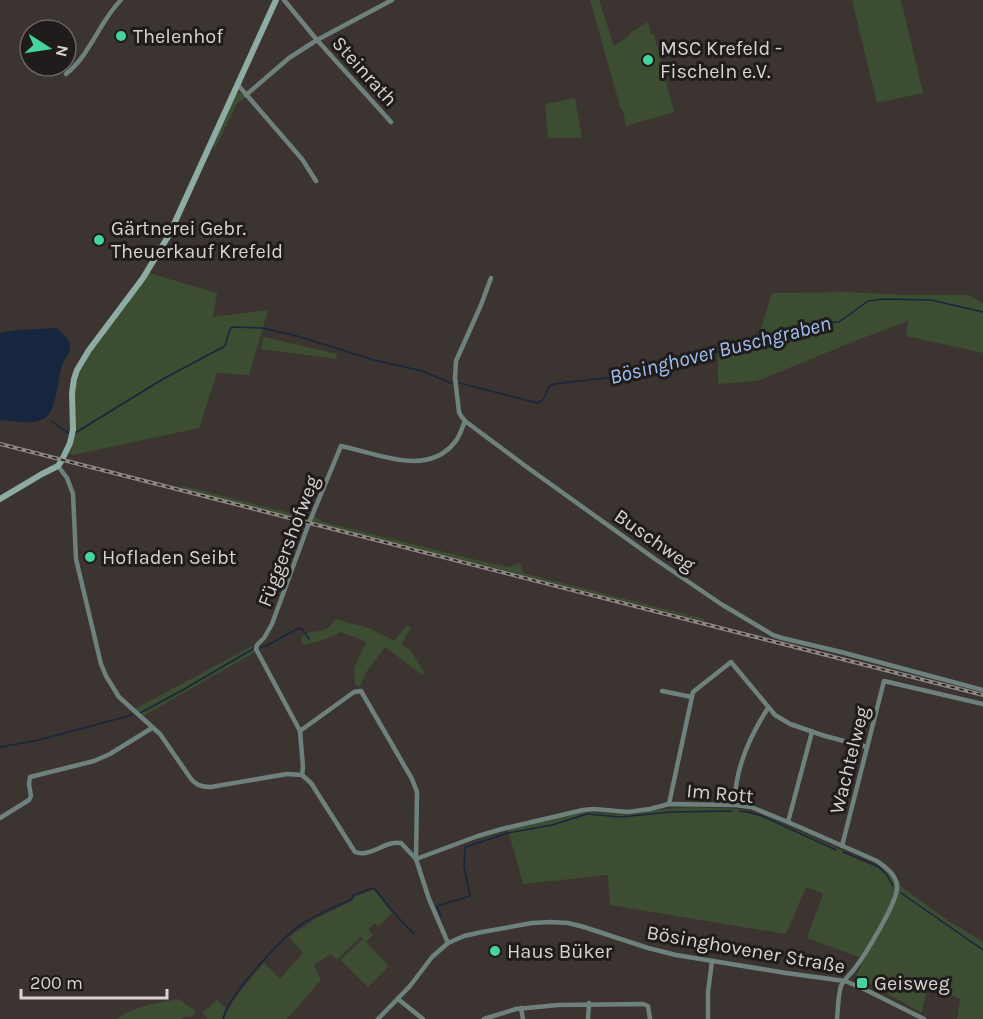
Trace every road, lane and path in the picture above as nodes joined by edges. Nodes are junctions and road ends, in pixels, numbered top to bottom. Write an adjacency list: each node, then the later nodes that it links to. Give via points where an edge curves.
1 (121, 0): 6 (street)
2 (276, 0): 7 (street)
3 (284, 0): 5 (street, Steinrath)
4 (392, 0): 5 (street)
5 (317, 40): 8 (street); 9 (street, Steinrath)
6 (78, 62)
7 (238, 85): 8 (street); 13 (street, via 159,253 77,370 72,393 73,433)
8 (246, 94): 10 (street)
9 (391, 122)
10 (316, 181)
11 (491, 278): 12 (street, via 456,361 459,412)
12 (465, 421): 15 (street, Buschweg, via 655,559 773,635); 21 (street, Függershofweg, via 455,442 424,461 406,461 341,446 272,624 256,649)
13 (58, 466): 14 (street); 20 (street, via 73,494 76,559 101,664 119,697)
14 (0, 499)
15 (983, 690)
16 (662, 691): 17 (street)
17 (692, 697): 19 (street, via 693,692 731,662); 25 (street)
18 (983, 704): 23 (street, Wachtelweg, via 884,681)
19 (768, 708): 22 (street, via 786,722); 26 (street, via 742,762)
20 (152, 728): 24 (street, via 199,786); 27 (street, via 102,758 30,777 31,796)
21 (300, 731): 24 (street); 30 (street, via 354,692 361,691 417,792)
22 (812, 732): 23 (street); 28 (street)
23 (867, 747): 29 (street, Wachtelweg)
24 (302, 775): 30 (street, via 355,852 364,853 398,842)
25 (669, 804): 26 (street, Im Rott); 30 (street, Im Rott, via 628,812 583,810 478,836)
26 (735, 805): 28 (street, Im Rott)
27 (0, 818)
28 (788, 822): 29 (street, Im Rott)
29 (842, 846): 33 (street, Im Rott, via 887,868 898,887 878,932)
30 (416, 860): 31 (street)
31 (448, 943): 32 (street, Bösinghovener Straße, via 532,923 568,923 648,948); 34 (street, Bösinghovener Straße)
32 (711, 961): 33 (street, Bösinghovener Straße); 43 (street)
33 (845, 981): 44 (street, via 841,985); 45 (street, Bösinghovener Straße)
34 (398, 999): 37 (street, Bösinghovener Straße); 38 (street)
35 (588, 1003): 36 (street); 41 (street); 42 (street, via 643,1004 648,1006)
36 (521, 1008): 39 (street); 40 (street)
37 (378, 1019)
38 (423, 1019)
39 (484, 1019)
40 (523, 1019)
41 (588, 1019)
42 (650, 1019)
43 (708, 1019)
44 (837, 1019)
45 (924, 1019)

